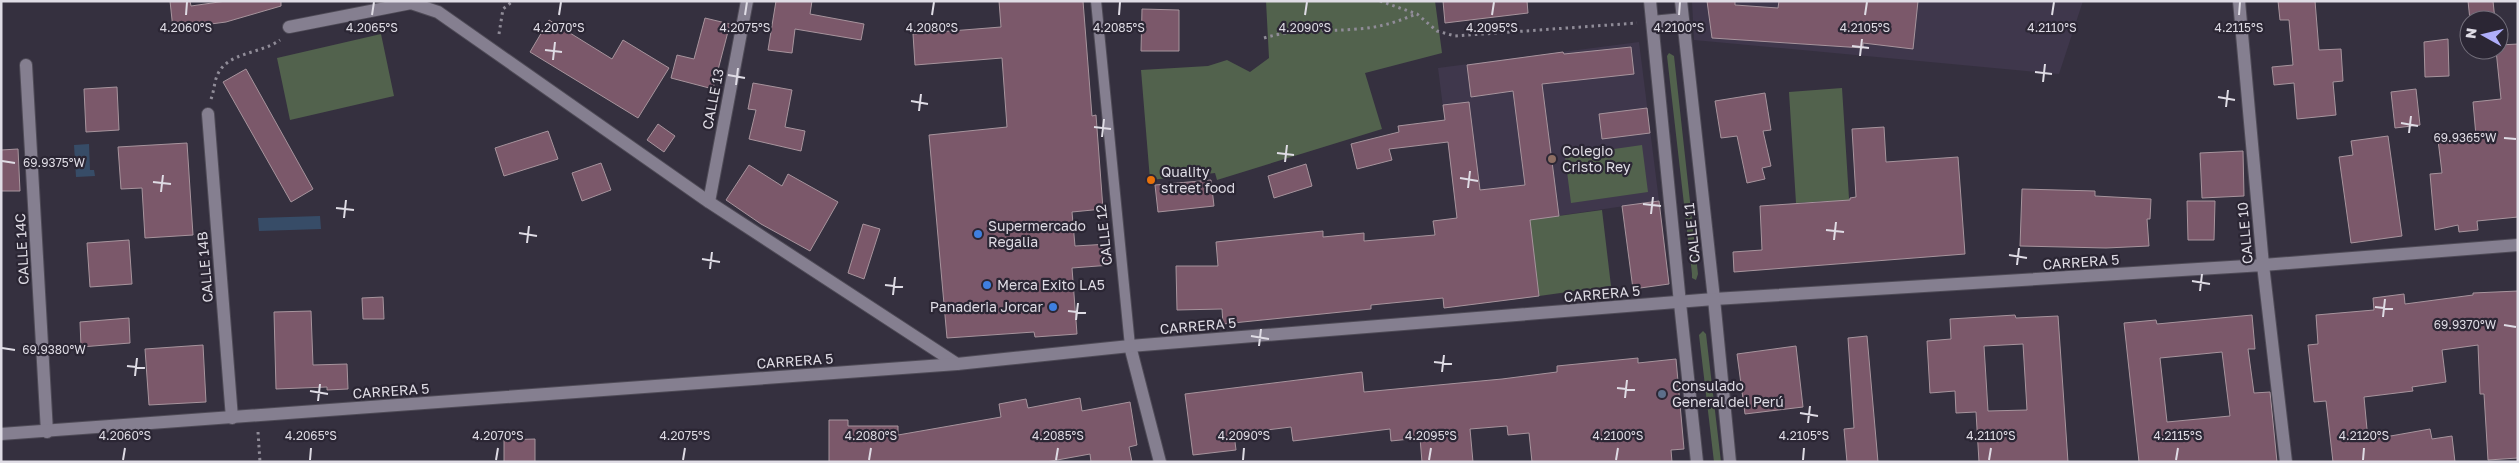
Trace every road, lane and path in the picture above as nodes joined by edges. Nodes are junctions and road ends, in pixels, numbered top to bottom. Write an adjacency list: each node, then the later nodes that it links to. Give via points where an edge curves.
1 (513, 1): 14 (path, via 508,3 500,17)
2 (747, 1): 17 (street, CALLE 13)
3 (1096, 1): 22 (lane, CALLE 12)
4 (1380, 1): 9 (path)
5 (1650, 1): 11 (street, CALLE 11)
6 (1681, 1): 10 (street, CALLE 11)
7 (2239, 1): 19 (street, CALLE 10)
8 (411, 2): 12 (street); 14 (street, via 438,12)
9 (1417, 14): 11 (path, via 1437,31 1455,36); 13 (path, via 1389,25 1356,30 1294,30)
10 (1683, 19): 11 (street); 20 (street, CALLE 11)
11 (1652, 22): 21 (street, CALLE 11)
12 (289, 27): 16 (path, via 284,38 274,45 225,64 217,76)
13 (1264, 38)
14 (499, 54): 17 (street)
15 (26, 65): 26 (street, CALLE 14C)
16 (208, 114): 25 (street, CALLE 14B)
17 (709, 202): 23 (street)
18 (2518, 245): 19 (street, CARRERA 5)
19 (2263, 265): 20 (street, CARRERA 5); 32 (street, CALLE 10)
20 (1714, 299): 21 (street, CARRERA 5); 31 (street, CALLE 11)
21 (1680, 303): 22 (street, CARRERA 5); 30 (street, CALLE 11)
22 (1130, 346): 23 (street, CARRERA 5); 29 (street, CALLE 12)
23 (957, 364): 24 (street, CARRERA 5)
24 (258, 416): 25 (street, CARRERA 5); 28 (path)
25 (232, 418): 26 (street, CARRERA 5)
26 (47, 432): 27 (street, CARRERA 5)
27 (1, 434)
28 (260, 462)
29 (1160, 462)
30 (1697, 462)
31 (1730, 462)
32 (2286, 462)

